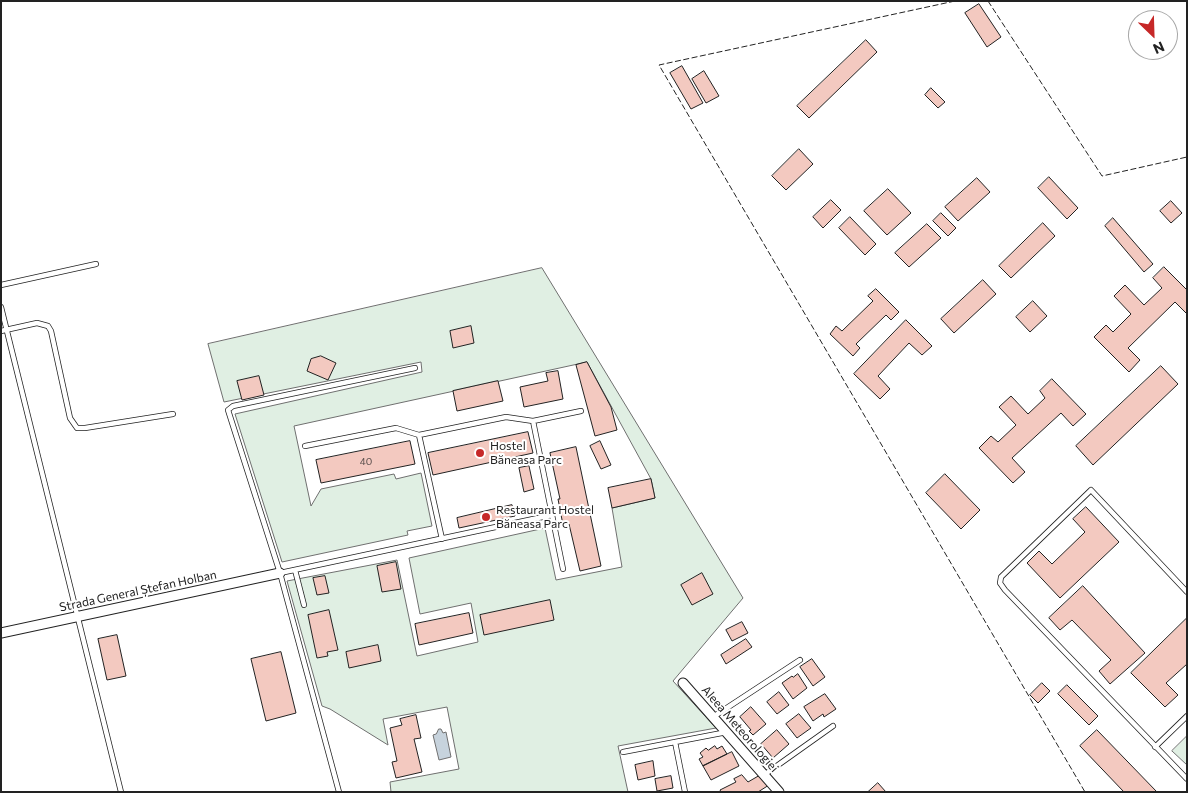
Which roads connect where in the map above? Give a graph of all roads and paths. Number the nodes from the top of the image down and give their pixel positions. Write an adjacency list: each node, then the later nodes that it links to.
1 (96, 264): 2 (lane)
2 (1, 285)
3 (1, 307): 4 (lane)
4 (4, 330): 7 (lane); 18 (lane)
5 (415, 368): 15 (lane)
6 (581, 411): 8 (lane)
7 (173, 414)
8 (533, 421): 9 (lane); 11 (lane)
9 (419, 435): 10 (lane); 12 (lane)
10 (305, 446)
11 (552, 515): 12 (lane); 13 (lane)
12 (442, 539): 14 (lane)
13 (563, 569)
14 (296, 570): 15 (lane); 17 (lane)
15 (280, 573): 18 (street, Strada General Ștefan Holban); 32 (lane)
16 (1187, 592): 27 (lane)
17 (304, 605)
18 (78, 616): 19 (street, Strada General Ștefan Holban); 31 (lane)
19 (1, 633)
20 (800, 660): 23 (lane)
21 (683, 682): 23 (street, Aleea Meteorologiei)
22 (1187, 716): 27 (lane)
23 (713, 717): 25 (street, Aleea Meteorologiei)
24 (833, 726): 29 (lane)
25 (727, 732): 26 (lane); 29 (street, Aleea Meteorologiei)
26 (675, 742): 28 (lane); 33 (lane)
27 (1155, 747): 30 (lane)
28 (623, 752)
29 (764, 775): 34 (street, Aleea Meteorologiei)
30 (1187, 779)
31 (120, 792)
32 (339, 792)
33 (685, 792)
34 (779, 792)

